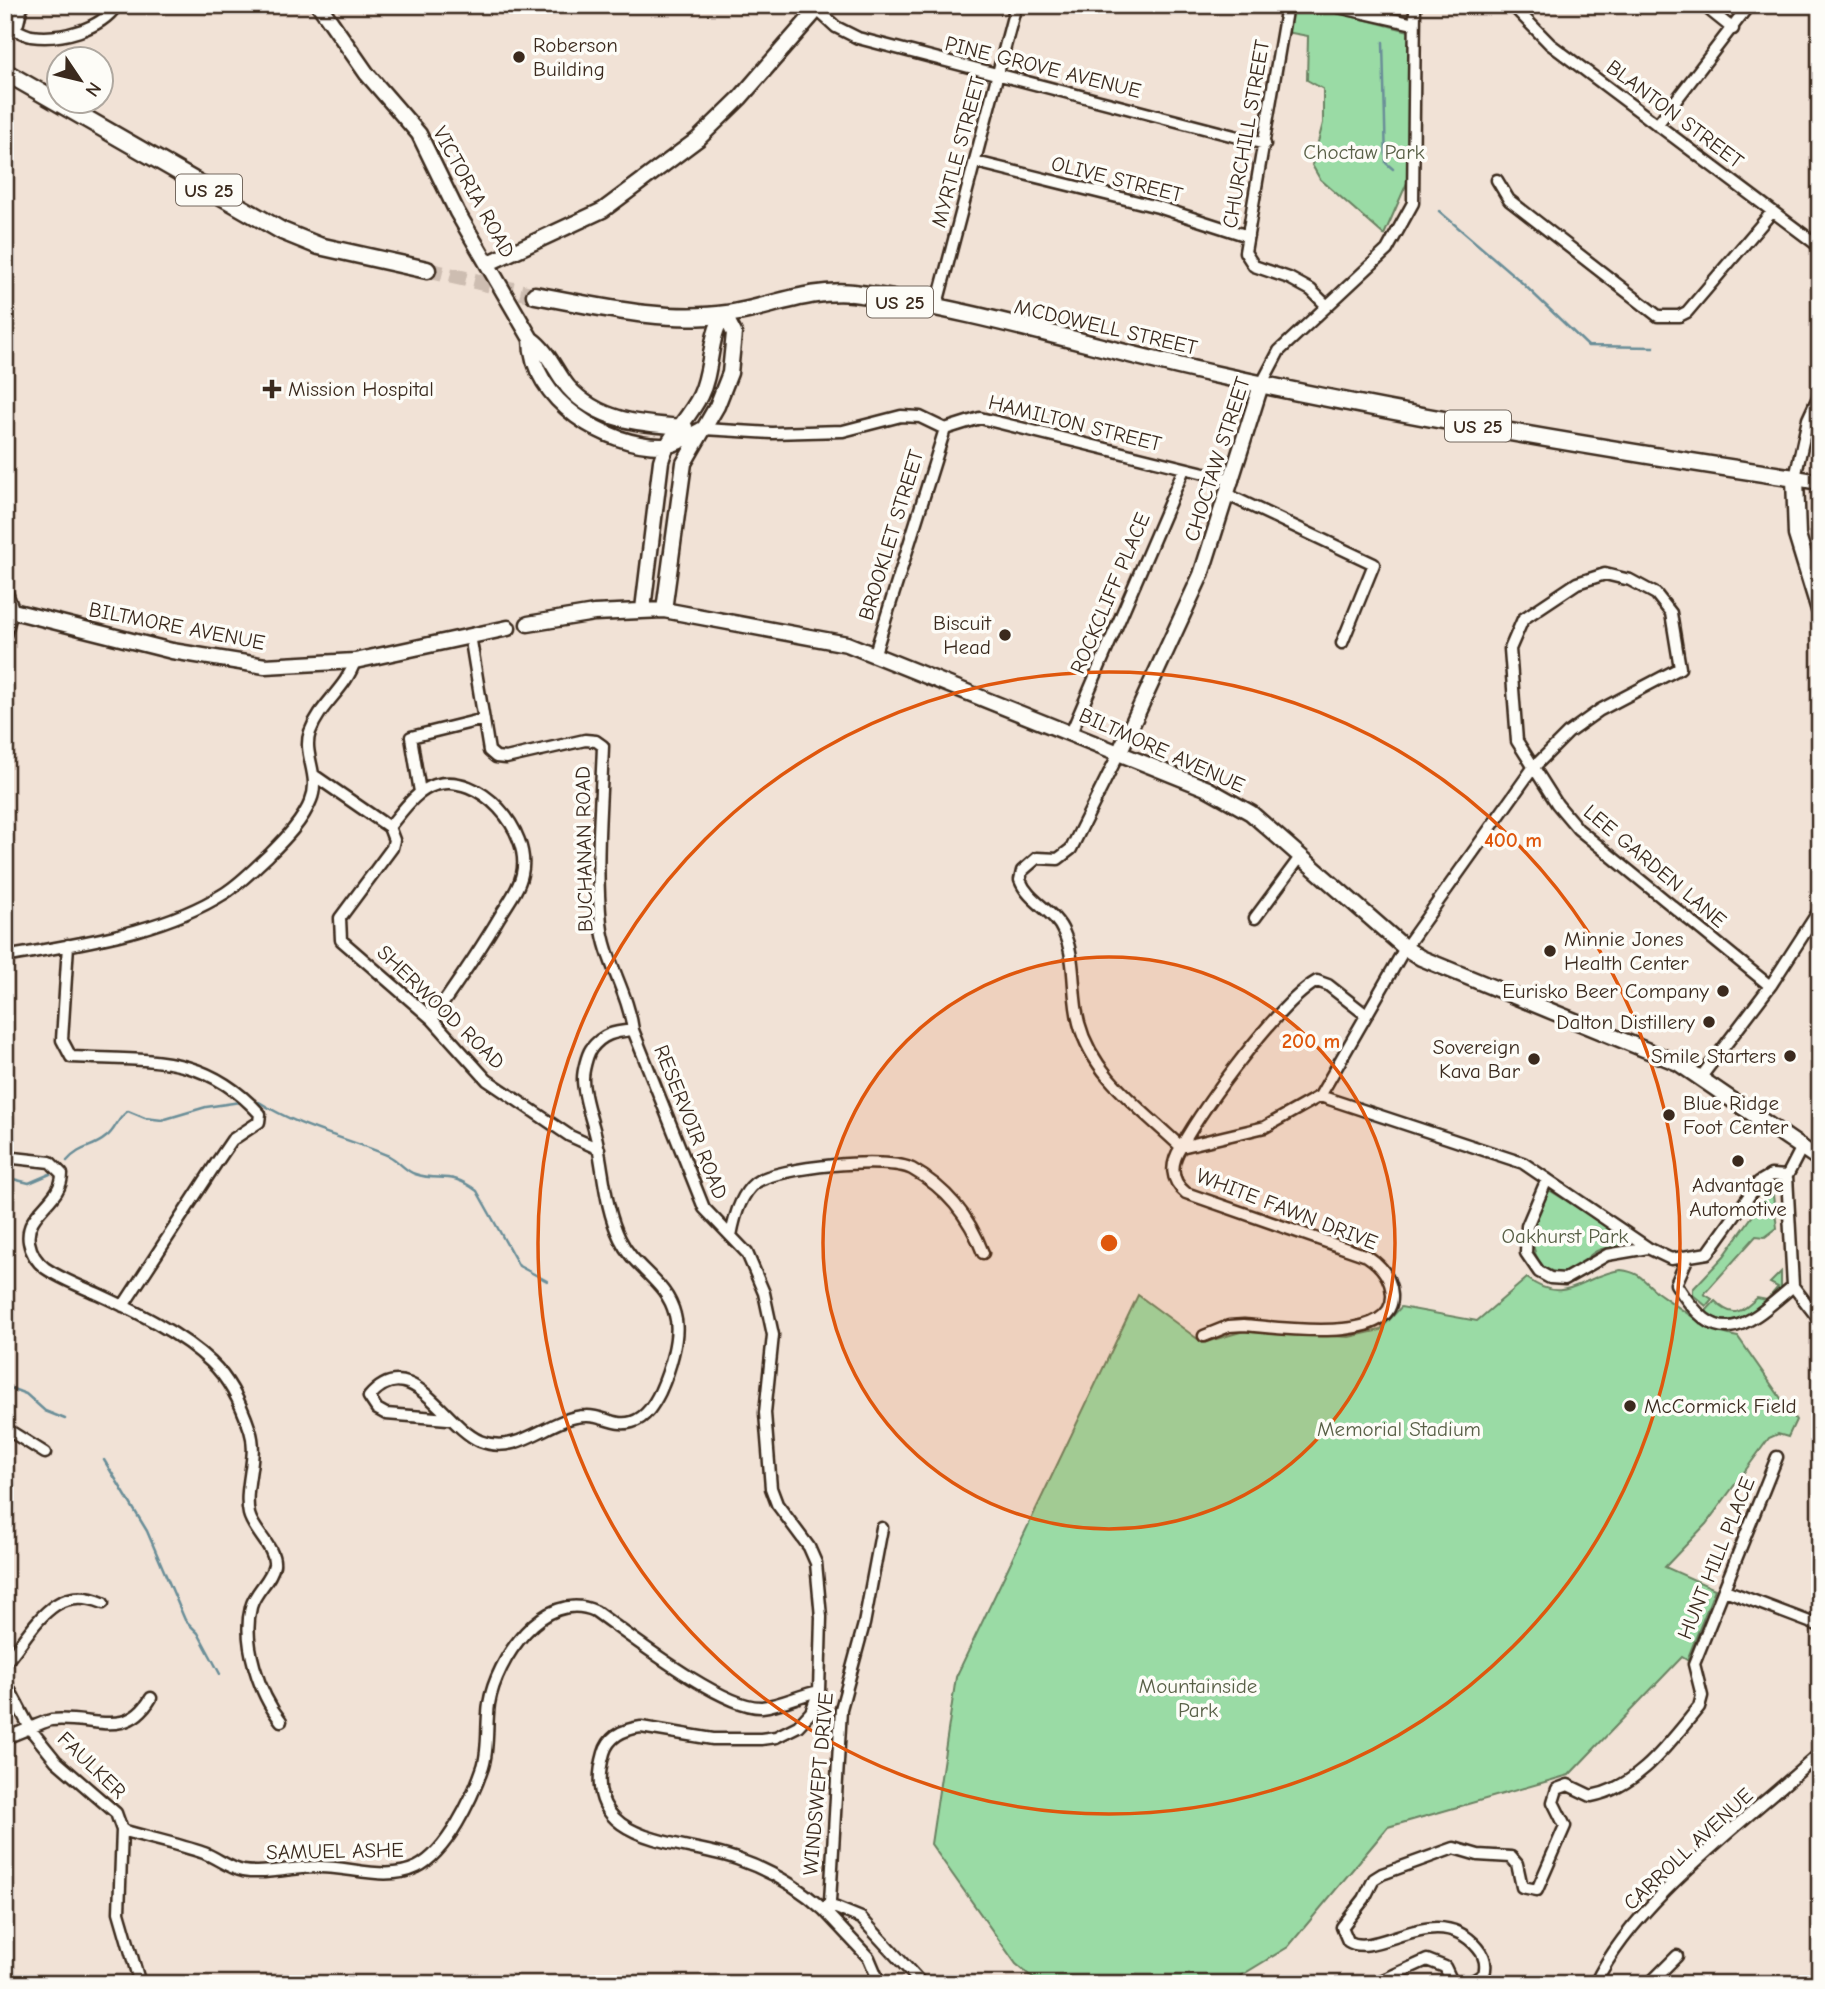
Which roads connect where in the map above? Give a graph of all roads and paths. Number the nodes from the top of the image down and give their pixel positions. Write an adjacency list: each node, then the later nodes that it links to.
1 (117, 5): 13 (street)
2 (319, 5): 24 (street, VICTORIA ROAD)
3 (1016, 5): 16 (street, MYRTLE STREET)
4 (1287, 5): 18 (street, CHURCHILL STREET)
5 (1329, 5): 12 (street)
6 (1415, 5): 12 (street, CHOCTAW STREET)
7 (1512, 5): 17 (street, BLANTON STREET)
8 (1703, 5): 14 (street)
9 (1749, 5): 14 (street)
10 (817, 7): 16 (street, PINE GROVE AVENUE); 24 (street)
11 (22, 10): 13 (street)
12 (1414, 24): 27 (street, CHOCTAW STREET)
13 (8, 26)
14 (1733, 29): 17 (street)
15 (5, 72): 25 (main road, US 25)
16 (998, 75): 18 (street, PINE GROVE AVENUE); 19 (street, MYRTLE STREET)
17 (1657, 125): 21 (street, BLANTON STREET)
18 (1265, 144): 22 (street, CHURCHILL STREET)
19 (976, 162): 22 (street, OLIVE STREET); 28 (street, MYRTLE STREET)
20 (1497, 180): 21 (street)
21 (1772, 212): 23 (street, BLANTON STREET)
22 (1248, 236): 27 (street, CHURCHILL STREET)
23 (1820, 247)
24 (489, 263): 30 (street, VICTORIA ROAD)
25 (427, 270)
26 (535, 295): 29 (main road, MCDOWELL STREET / US 25)
27 (1327, 306): 31 (street, CHOCTAW STREET)
28 (936, 308): 29 (main road, MCDOWELL STREET / US 25); 31 (main road, MCDOWELL STREET / US 25)
29 (724, 314): 33 (street); 34 (street)
30 (531, 339): 33 (street, VICTORIA ROAD); 36 (street, VICTORIA ROAD)
31 (1261, 385): 38 (main road, MCDOWELL STREET / US 25); 39 (street, CHOCTAW STREET)
32 (1820, 393): 38 (street)
33 (680, 427): 34 (street, VICTORIA ROAD); 36 (street)
34 (704, 429): 35 (street); 36 (street); 44 (street)
35 (944, 429): 37 (street, HAMILTON STREET); 52 (street, BROOKLET STREET)
36 (667, 446): 43 (street)
37 (1184, 469): 39 (street, HAMILTON STREET); 55 (street, ROCKCLIFF PLACE)
38 (1796, 478): 40 (street); 45 (main road)
39 (1233, 480): 41 (street, CHOCTAW STREET)
40 (1820, 482)
41 (1228, 495): 51 (street); 56 (street, CHOCTAW STREET)
42 (5, 593): 46 (street)
43 (643, 608): 44 (street, BILTMORE AVENUE); 47 (street, BILTMORE AVENUE)
44 (664, 610): 52 (street, BILTMORE AVENUE)
45 (1820, 610)
46 (9, 611): 50 (street); 53 (street, BILTMORE AVENUE)
47 (528, 624)
48 (508, 628): 49 (street, BILTMORE AVENUE)
49 (470, 635): 53 (street, BILTMORE AVENUE); 54 (street)
50 (5, 636)
51 (1342, 643)
52 (875, 653): 55 (street, BILTMORE AVENUE)
53 (355, 661): 58 (street)
54 (484, 719): 59 (street); 70 (street, BUCHANAN ROAD)
55 (1071, 733): 56 (street, BILTMORE AVENUE)
56 (1119, 753): 61 (street, BILTMORE AVENUE); 73 (street)
57 (1533, 768): 57 (street, LEE GARDEN LANE); 65 (street); 67 (street, LEE GARDEN LANE)
58 (315, 776): 60 (street); 64 (street)
59 (420, 792): 60 (street); 69 (street)
60 (388, 827): 69 (street, SHERWOOD ROAD)
61 (1301, 856): 63 (street); 65 (street, BILTMORE AVENUE)
62 (1820, 909): 67 (street)
63 (1255, 918)
64 (68, 945): 66 (street); 85 (street)
65 (1405, 948): 68 (street); 71 (street, BILTMORE AVENUE)
66 (5, 957)
67 (1770, 986): 71 (street)
68 (1365, 1014): 72 (street); 73 (street)
69 (432, 1019): 75 (street, SHERWOOD ROAD)
70 (633, 1030): 75 (street); 80 (street, RESERVOIR ROAD)
71 (1700, 1077): 74 (street, BILTMORE AVENUE)
72 (1320, 1096): 73 (street, WHITE FAWN DRIVE); 79 (street)
73 (1181, 1147): 87 (street, WHITE FAWN DRIVE)
74 (1802, 1147): 77 (street, BILTMORE AVENUE); 78 (street)
75 (599, 1149): 88 (street)
76 (5, 1157): 85 (street)
77 (1820, 1160)
78 (1787, 1176): 83 (street); 84 (street)
79 (1547, 1179): 81 (street); 81 (street)
80 (732, 1236): 82 (street); 98 (street, RESERVOIR ROAD)
81 (1648, 1248): 83 (street)
82 (983, 1253)
83 (1688, 1257): 84 (street)
84 (1793, 1286): 86 (street)
85 (123, 1306): 100 (street)
86 (1820, 1321)
87 (1204, 1336)
88 (448, 1419): 88 (street)
89 (5, 1428): 90 (street)
90 (44, 1452)
91 (1777, 1457): 93 (street, HUNT HILL PLACE)
92 (882, 1528): 105 (street, WINDSWEPT DRIVE)
93 (1725, 1590): 95 (street); 112 (street, HUNT HILL PLACE)
94 (103, 1603): 96 (street)
95 (1820, 1626)
96 (5, 1663)
97 (5, 1681): 101 (street, FAULKER)
98 (819, 1691): 104 (street, SAMUEL ASHE); 105 (street, RESERVOIR ROAD)
99 (151, 1698): 101 (street)
100 (281, 1721)
101 (31, 1730): 102 (street); 104 (street, FAULKER)
102 (5, 1738)
103 (1820, 1753): 113 (street, CARROLL AVENUE)
104 (122, 1830): 107 (street)
105 (824, 1910): 108 (street); 109 (street)
106 (1677, 1956): 114 (street)
107 (140, 1984)
108 (880, 1984)
109 (922, 1984)
110 (1374, 1984): 111 (street)
111 (1453, 1984)
112 (1468, 1984)
113 (1595, 1984)
114 (1649, 1984)

